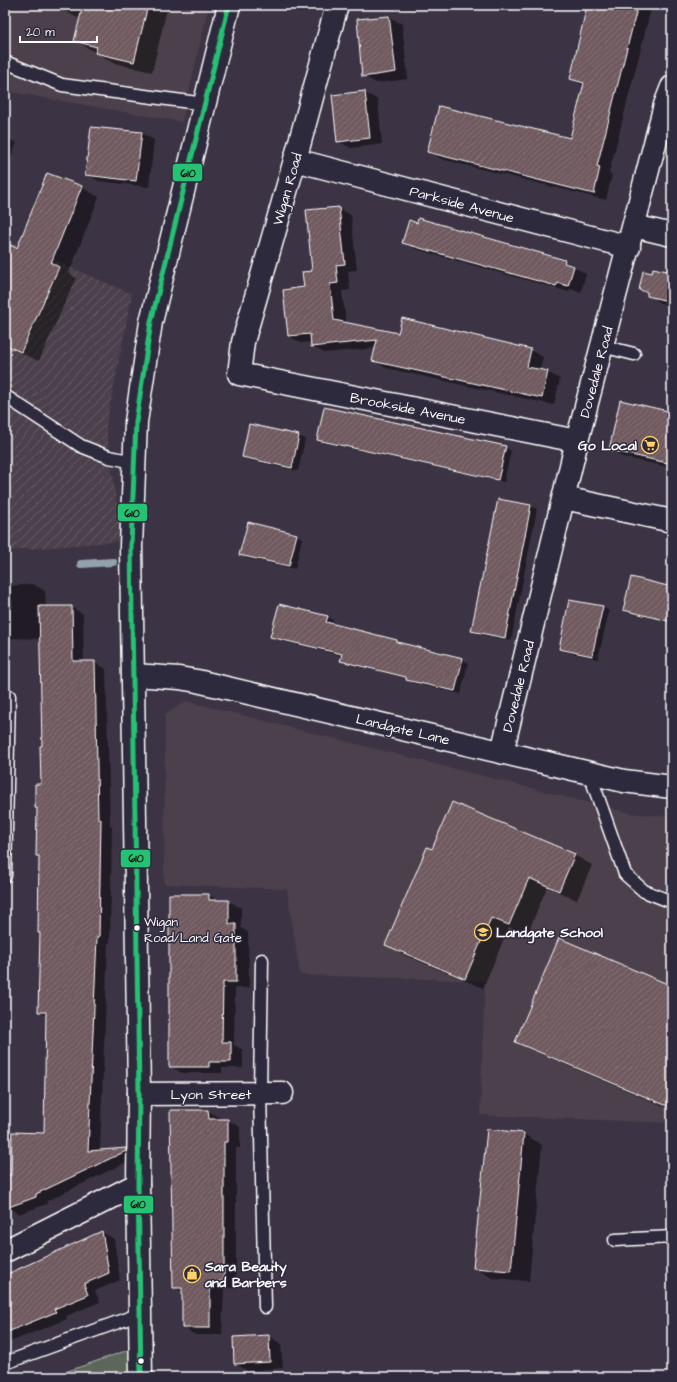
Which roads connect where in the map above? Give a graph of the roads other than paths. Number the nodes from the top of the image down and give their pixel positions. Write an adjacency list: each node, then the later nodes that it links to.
1 (229, 5): 5 (street)
2 (337, 5): 6 (street, Wigan Road)
3 (5, 62): 5 (lane)
4 (672, 86): 7 (street, Dovedale Road)
5 (205, 104): 15 (street)
6 (295, 160): 9 (street, Parkside Avenue); 12 (street, Wigan Road)
7 (634, 226): 8 (street); 9 (street, Dovedale Road)
8 (672, 235)
9 (629, 247): 10 (street, Dovedale Road)
10 (602, 346): 11 (lane); 14 (street, Dovedale Road)
11 (634, 354)
12 (239, 374): 14 (street, Brookside Avenue)
13 (5, 396): 15 (lane)
14 (577, 441): 16 (street, Dovedale Road)
15 (134, 462): 18 (street)
16 (564, 498): 17 (street); 20 (street, Dovedale Road)
17 (672, 520)
18 (134, 675): 20 (street, Landgate Lane); 28 (street)
19 (9, 696): 23 (lane)
20 (502, 752): 21 (street, Landgate Lane)
21 (589, 772): 22 (street, Landgate Lane); 24 (lane)
22 (672, 787)
23 (5, 876)
24 (672, 902)
25 (262, 960): 26 (lane)
26 (260, 1093): 27 (street, Lyon Street); 28 (street, Lyon Street); 33 (lane)
27 (282, 1093)
28 (139, 1094): 29 (street)
29 (138, 1184): 32 (street); 34 (street)
30 (672, 1237): 31 (lane)
31 (615, 1240)
32 (5, 1251)
33 (265, 1307)
34 (140, 1314): 35 (lane); 36 (street)
35 (5, 1363)
36 (141, 1377)

